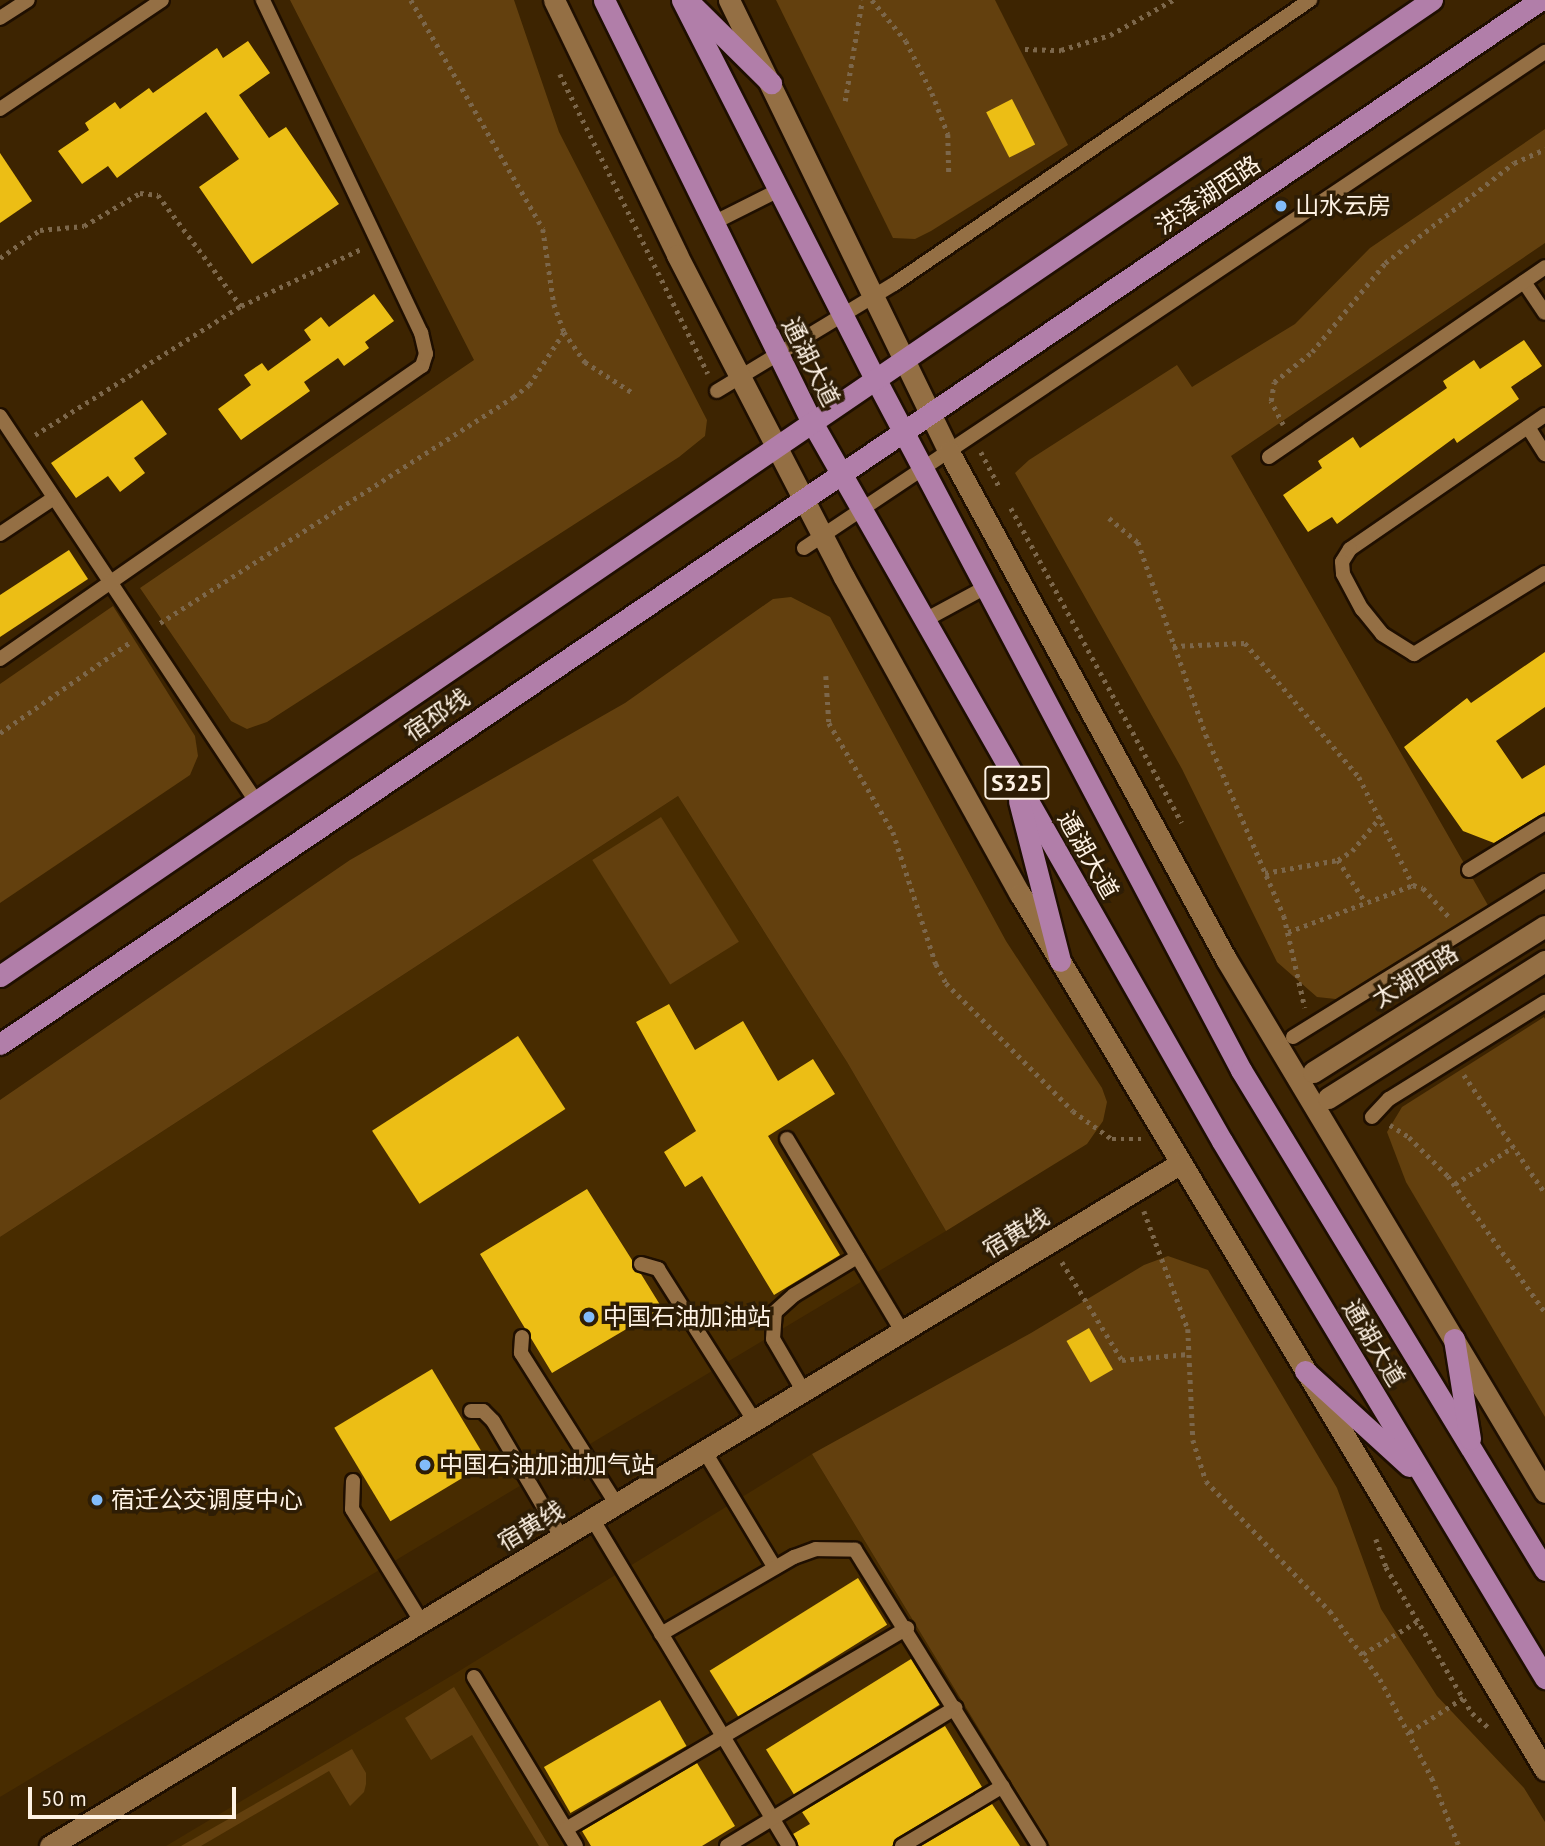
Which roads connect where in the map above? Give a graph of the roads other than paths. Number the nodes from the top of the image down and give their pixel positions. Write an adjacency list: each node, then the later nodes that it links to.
1 (28, 0): 12 (lane)
2 (162, 0): 15 (lane)
3 (263, 0): 47 (lane)
4 (554, 0): 25 (street)
5 (604, 0): 17 (main road, 通湖大道)
6 (682, 0): 16 (main road, 通湖大道)
7 (687, 0): 14 (main road)
8 (729, 0): 14 (street)
9 (1310, 0): 20 (lane)
10 (1432, 0): 24 (main road, 洪泽湖西路)
11 (1540, 0): 29 (main road, 洪泽湖西路)
12 (0, 18)
13 (1545, 52): 35 (lane)
14 (771, 83): 20 (street)
15 (0, 109)
16 (779, 190): 17 (lane); 22 (main road, 通湖大道)
17 (713, 223): 23 (main road, 通湖大道)
18 (1545, 267): 19 (lane)
19 (1524, 282): 21 (lane); 37 (lane)
20 (875, 296): 22 (lane); 24 (street)
21 (1545, 313)
22 (844, 315): 23 (lane); 26 (main road, 通湖大道)
23 (777, 354): 25 (lane); 31 (main road, 通湖大道)
24 (905, 359): 26 (main road, 洪泽湖西路); 29 (street)
25 (741, 376): 27 (lane); 34 (street)
26 (876, 380): 31 (main road, 宿邳线); 33 (main road, 通湖大道)
27 (717, 391)
28 (0, 415): 40 (lane)
29 (931, 415): 33 (main road, 洪泽湖西路); 35 (street)
30 (1545, 415): 32 (lane)
31 (813, 424): 34 (main road, 宿邳线); 39 (main road, 通湖大道 / S325)
32 (1528, 426): 36 (lane); 46 (lane)
33 (905, 433): 38 (main road, 通湖大道); 39 (main road, 宿邳线)
34 (779, 447): 41 (street); 52 (main road, 宿邳线)
35 (949, 452): 38 (lane); 72 (street)
36 (1545, 454)
37 (1269, 457)
38 (923, 469): 42 (lane); 48 (main road, 通湖大道)
39 (843, 476): 41 (main road, 宿邳线); 42 (main road, 通湖大道 / S325)
40 (54, 498): 43 (lane); 47 (lane)
41 (806, 501): 44 (street); 62 (main road, 宿邳线)
42 (862, 511): 44 (lane); 49 (main road, 通湖大道 / S325)
43 (0, 534)
44 (823, 535): 45 (lane); 57 (street)
45 (804, 548)
46 (1545, 573)
47 (112, 582): 50 (lane); 52 (lane)
48 (986, 587): 49 (lane); 77 (main road, 通湖大道)
49 (925, 620): 51 (main road, 通湖大道 / S325)
50 (0, 659)
51 (1013, 775): 57 (main road); 80 (main road, 通湖大道 / S325)
52 (256, 802): 59 (main road, 宿邳线)
53 (1545, 822): 54 (lane)
54 (1469, 870)
55 (1545, 881): 61 (lane)
56 (1545, 926): 63 (street, 太湖西路)
57 (1060, 961): 67 (street)
58 (1545, 961): 64 (street)
59 (0, 976)
60 (1545, 1002): 65 (lane)
61 (1293, 1037)
62 (0, 1044)
63 (1313, 1072)
64 (1328, 1098)
65 (1372, 1117)
66 (787, 1139): 68 (lane)
67 (1181, 1163): 70 (street, 宿黄线); 73 (street)
68 (857, 1257): 70 (lane); 74 (lane)
69 (641, 1264): 76 (lane)
70 (903, 1334): 74 (street, 宿黄线)
71 (522, 1337): 82 (lane)
72 (1454, 1339): 77 (main road); 81 (street)
73 (1305, 1371): 80 (main road); 94 (street)
74 (804, 1392): 76 (street, 宿黄线)
75 (471, 1410): 84 (lane)
76 (755, 1422): 78 (street, 宿黄线)
77 (1472, 1451): 86 (main road, 通湖大道)
78 (705, 1452): 82 (street, 宿黄线); 85 (lane)
79 (353, 1481): 87 (lane)
80 (1428, 1483): 91 (main road, 通湖大道)
81 (1545, 1492)
82 (617, 1505): 83 (street, 宿黄线)
83 (593, 1520): 84 (street, 宿黄线); 89 (lane)
84 (562, 1538): 87 (street, 宿黄线)
85 (775, 1567): 88 (lane); 89 (lane)
86 (1545, 1570)
87 (422, 1623): 98 (street, 宿黄线)
88 (907, 1629): 92 (lane); 93 (lane)
89 (661, 1634): 93 (lane)
90 (474, 1677): 97 (lane)
91 (1545, 1678)
92 (955, 1708): 95 (lane); 96 (lane)
93 (723, 1737): 96 (lane); 97 (lane)
94 (1545, 1770)
95 (1003, 1786): 102 (lane); 103 (lane)
96 (772, 1819): 100 (lane); 101 (lane)
97 (566, 1829): 99 (lane)
98 (50, 1846)
99 (576, 1846)
100 (727, 1846)
101 (789, 1846)
102 (902, 1846)
103 (1039, 1846)

